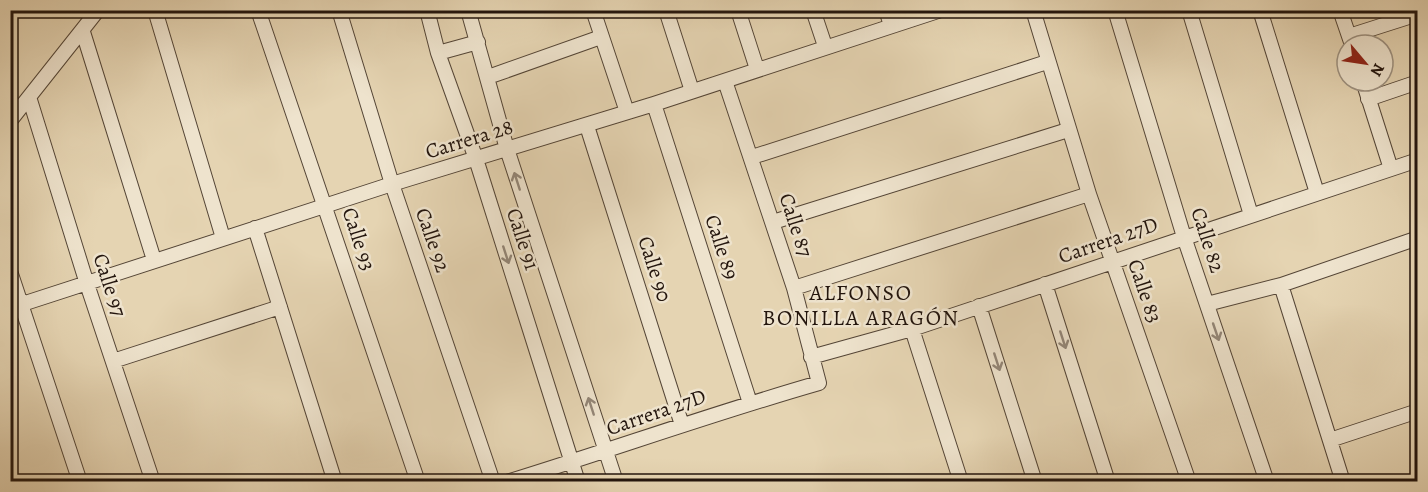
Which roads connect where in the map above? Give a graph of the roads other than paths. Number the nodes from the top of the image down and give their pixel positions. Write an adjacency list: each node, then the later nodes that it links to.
1 (98, 10): 20 (street)
2 (155, 10): 54 (street)
3 (258, 10): 49 (street, Calle 93)
4 (339, 10): 46 (street, Calle 92)
5 (427, 10): 26 (street, Calle 91)
6 (468, 10): 24 (street, Calle 91)
7 (593, 10): 23 (street)
8 (666, 10): 32 (street)
9 (738, 10): 28 (street)
10 (813, 10): 25 (street)
11 (886, 10): 19 (street)
12 (941, 10): 19 (street, Carrera 28)
13 (1033, 10): 27 (street, Calle 83)
14 (1115, 10): 53 (street, Calle 82)
15 (1189, 10): 50 (street)
16 (1260, 10): 47 (street)
17 (1340, 10): 21 (street)
18 (1418, 14): 22 (street)
19 (891, 26): 25 (street, Carrera 28)
20 (83, 32): 35 (street); 56 (street)
21 (1348, 33)
22 (1368, 33)
23 (601, 37): 29 (street); 37 (street)
24 (478, 42): 26 (street); 29 (street, Calle 91)
25 (825, 46): 28 (street, Carrera 28)
26 (438, 52): 43 (street, Calle 91)
27 (1047, 62): 40 (street, Calle 83); 42 (street)
28 (757, 69): 30 (street, Carrera 28)
29 (488, 77): 41 (street, Calle 91)
30 (725, 81): 32 (street, Carrera 28); 42 (street, Calle 87)
31 (1418, 82): 34 (street)
32 (692, 91): 36 (street, Carrera 28)
33 (1366, 93): 34 (street)
34 (1368, 99): 45 (street)
35 (30, 100): 38 (street); 59 (street, Calle 97)
36 (654, 104): 37 (street, Carrera 28); 71 (street, Calle 89)
37 (627, 112): 39 (street, Carrera 28)
38 (10, 121)
39 (587, 126): 41 (street, Carrera 28); 73 (street, Calle 90)
40 (1068, 130): 48 (street, Calle 83); 51 (street)
41 (507, 149): 43 (street, Carrera 28); 75 (street, Calle 91, one-way to 41)
42 (752, 156): 51 (street, Calle 87)
43 (476, 159): 46 (street, Carrera 28); 76 (street, Calle 91, one-way to 76)
44 (1418, 160): 45 (street, Carrera 27D)
45 (1391, 169): 47 (street, Carrera 27D)
46 (392, 184): 49 (street, Carrera 28); 81 (street, Calle 92)
47 (1317, 193): 50 (street, Carrera 27D)
48 (1089, 194): 57 (street, Calle 83); 62 (street)
49 (326, 206): 52 (street, Carrera 28); 80 (street, Calle 93)
50 (1251, 215): 53 (street, Carrera 27D)
51 (773, 222): 62 (street, Calle 87)
52 (255, 228): 54 (street, Carrera 28); 66 (street)
53 (1184, 237): 57 (street, Carrera 27D); 63 (street, Calle 82)
54 (223, 238): 56 (street, Carrera 28)
55 (1418, 238): 61 (street)
56 (154, 260): 59 (street, Carrera 28)
57 (1112, 260): 60 (street, Carrera 27D); 88 (street, Calle 83)
58 (10, 271): 64 (street)
59 (87, 284): 64 (street, Carrera 28); 69 (street, Calle 97)
60 (1045, 284): 65 (street, Carrera 27D); 87 (street, one-way to 87)
61 (1281, 285): 63 (street); 74 (street)
62 (794, 288): 68 (street, Calle 87)
63 (1207, 304): 89 (street, Calle 82, one-way to 89)
64 (16, 306): 77 (street)
65 (979, 306): 67 (street, Carrera 27D); 86 (street, one-way to 86)
66 (280, 307): 69 (street); 79 (street)
67 (912, 329): 68 (street, Carrera 27D); 85 (street)
68 (812, 357): 70 (street, Calle 87)
69 (113, 361): 78 (street, Calle 97)
70 (819, 383): 71 (street, Carrera 27D)
71 (750, 403): 73 (street, Carrera 27D)
72 (1418, 411): 74 (street)
73 (682, 425): 75 (street, Carrera 27D)
74 (1330, 440): 90 (street)
75 (606, 452): 76 (street, Carrera 27D); 84 (street, Calle 91)
76 (571, 462): 82 (street, Carrera 27D); 83 (street, Calle 91)
77 (80, 482)
78 (153, 482)
79 (335, 482)
80 (418, 482)
81 (493, 482)
82 (507, 482)
83 (578, 482)
84 (616, 482)
85 (961, 482)
86 (1035, 482)
87 (1108, 482)
88 (1189, 482)
89 (1267, 482)
90 (1343, 482)

